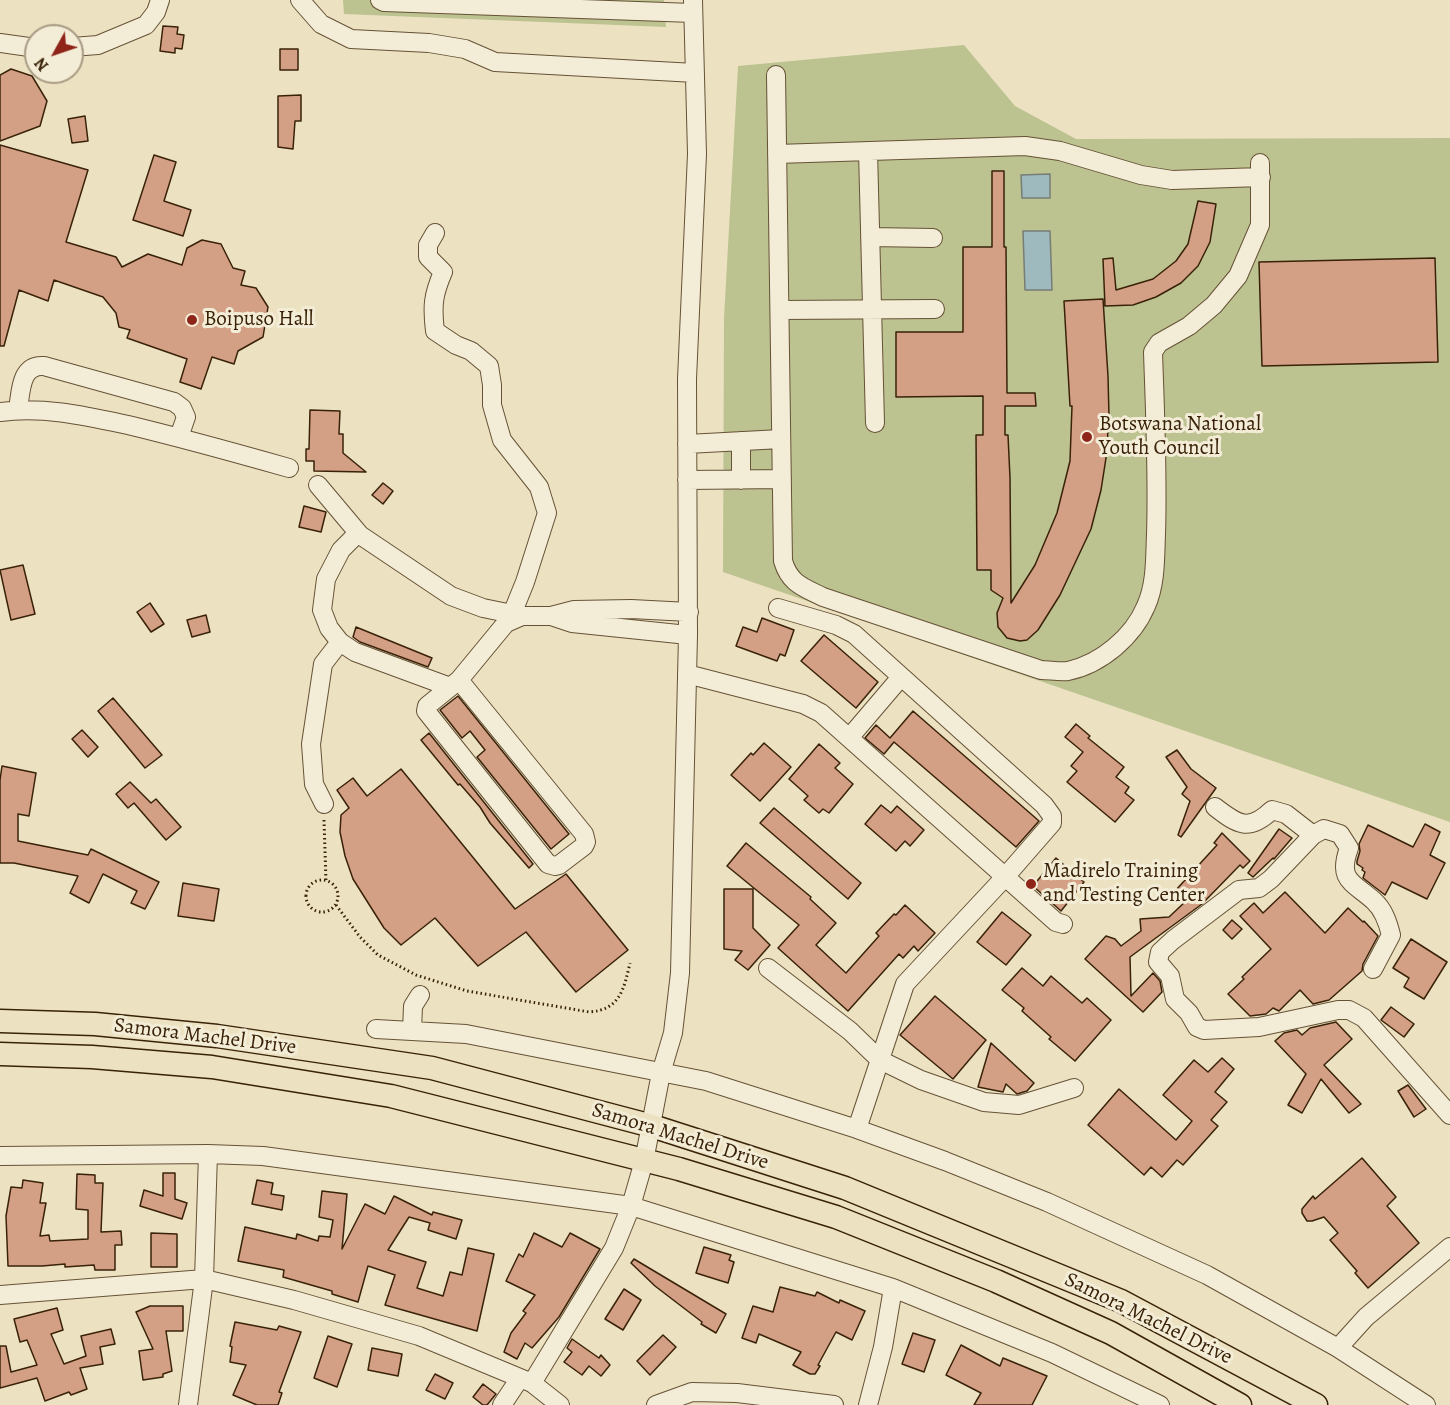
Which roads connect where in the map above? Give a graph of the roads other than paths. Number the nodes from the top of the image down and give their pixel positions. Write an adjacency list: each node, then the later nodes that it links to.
1 (160, 0): 7 (street)
2 (300, 0): 8 (street)
3 (380, 0): 4 (street)
4 (693, 6): 8 (street)
5 (0, 43): 6 (street)
6 (24, 46)
7 (84, 46)
8 (695, 73): 23 (street)
9 (776, 75): 11 (street)
10 (868, 151): 11 (street); 13 (street); 25 (street)
11 (777, 154): 17 (street)
12 (435, 233): 32 (street)
13 (870, 237): 14 (street); 15 (street)
14 (933, 238)
15 (872, 309): 16 (street); 17 (street); 19 (street)
16 (935, 309)
17 (780, 310): 21 (street)
18 (9, 410): 20 (street); 20 (street)
19 (875, 423)
20 (179, 437): 24 (street)
21 (781, 439): 22 (street); 25 (street)
22 (741, 441): 23 (street); 27 (street)
23 (687, 444): 26 (street)
24 (289, 468)
25 (782, 479): 27 (street)
26 (687, 480): 27 (street); 31 (street)
27 (741, 480)
28 (318, 485): 29 (street)
29 (358, 533): 32 (street); 35 (street)
30 (778, 608): 37 (street)
31 (689, 612): 33 (street); 34 (street)
32 (517, 615): 33 (street); 38 (street)
33 (551, 616): 34 (street)
34 (688, 635): 36 (street)
35 (340, 642): 38 (street); 40 (street)
36 (687, 674): 39 (street); 53 (street)
37 (902, 676): 39 (street); 43 (street)
38 (455, 684): 38 (street)
39 (849, 738): 43 (street)
40 (324, 804)
41 (1215, 807): 42 (street)
42 (1313, 835): 46 (street); 55 (street)
43 (1005, 878): 44 (street); 52 (street)
44 (1063, 924)
45 (768, 968): 52 (street)
46 (1373, 969)
47 (420, 995): 50 (street)
48 (0, 1021): 56 (main road, Samora Machel Drive)
49 (376, 1029): 50 (street)
50 (412, 1031): 53 (street)
51 (0, 1054): 60 (main road, Samora Machel Drive)
52 (880, 1060): 54 (street); 57 (street)
53 (661, 1073): 56 (street); 57 (street)
54 (1074, 1088)
55 (1450, 1115)
56 (652, 1126): 60 (street); 76 (main road, Samora Machel Drive)
57 (857, 1129): 66 (street)
58 (208, 1154): 59 (street); 61 (street); 63 (street)
59 (0, 1156)
60 (644, 1161): 61 (street); 75 (main road, Samora Machel Drive)
61 (631, 1206): 64 (street); 67 (street)
62 (1450, 1247): 66 (street)
63 (204, 1279): 65 (street); 67 (street); 68 (street)
64 (893, 1288): 73 (street); 74 (street)
65 (0, 1295)
66 (1338, 1348): 77 (street)
67 (526, 1380): 69 (street); 70 (street)
68 (187, 1404)
69 (502, 1405)
70 (560, 1405)
71 (656, 1405): 72 (street)
72 (834, 1405)
73 (868, 1405)
74 (1160, 1405)
75 (1240, 1405)
76 (1316, 1405)
77 (1426, 1405)

